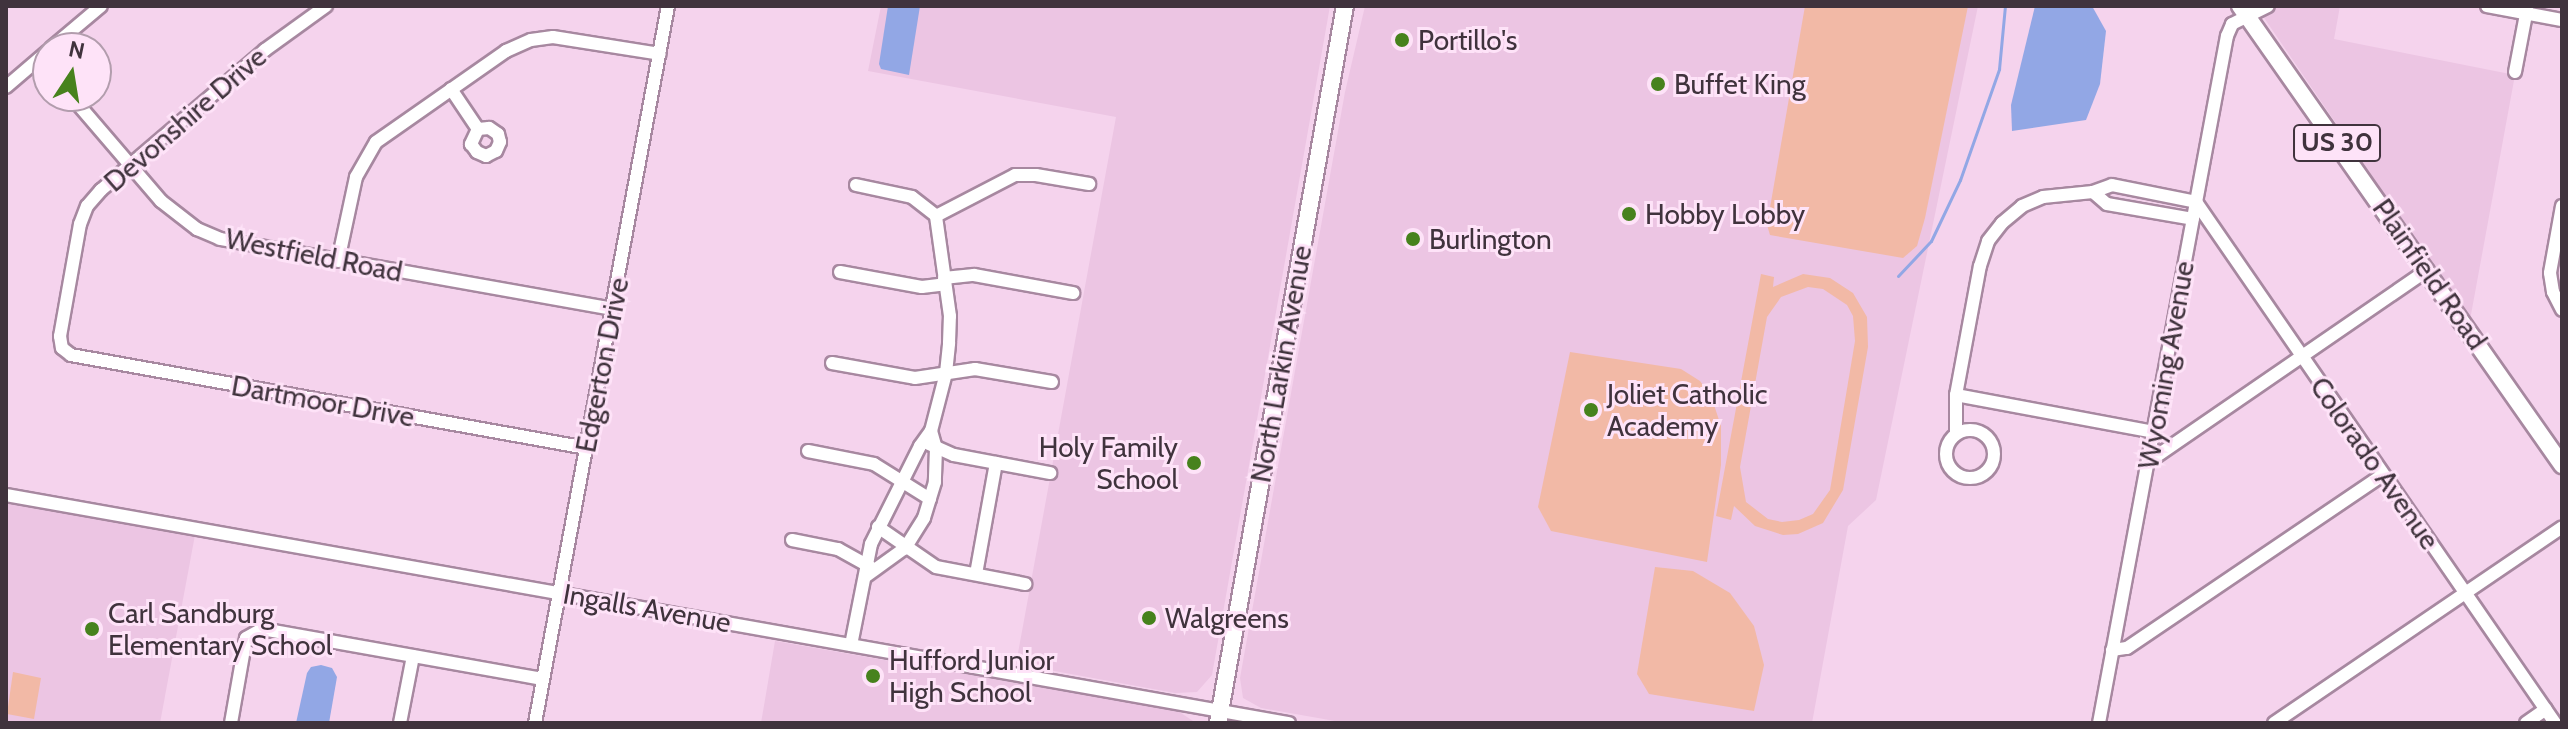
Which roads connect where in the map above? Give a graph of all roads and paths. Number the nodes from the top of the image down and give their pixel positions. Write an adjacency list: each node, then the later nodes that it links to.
1 (101, 6): 10 (street)
2 (326, 6): 18 (street, Devonshire Drive)
3 (668, 6): 11 (street, Edgerton Drive)
4 (1345, 6): 69 (main road, North Larkin Avenue)
5 (2268, 6): 8 (street)
6 (2487, 6): 7 (street)
7 (2527, 10): 9 (street); 13 (street)
8 (2244, 11): 23 (street, Wyoming Avenue); 29 (main road, Plainfield Road / US 30)
9 (2562, 20)
10 (71, 32)
11 (660, 54): 15 (street); 33 (street, Edgerton Drive)
12 (32, 65): 14 (street)
13 (2515, 72)
14 (6, 87)
15 (451, 89): 17 (street); 28 (street)
16 (85, 112): 18 (street, Westfield Road)
17 (478, 129)
18 (131, 164): 28 (street, Westfield Road); 35 (street, Devonshire Drive)
19 (2112, 181): 22 (street); 23 (street); 25 (street)
20 (1089, 184): 26 (street)
21 (856, 185): 26 (street)
22 (2093, 192): 25 (street); 40 (street)
23 (2196, 202): 27 (street, Wyoming Avenue); 36 (street, Colorado Avenue)
24 (2562, 206): 34 (street)
25 (2106, 207): 27 (street)
26 (936, 216): 31 (street)
27 (2193, 219): 41 (street, Wyoming Avenue)
28 (338, 261): 33 (street, Westfield Road)
29 (2427, 270): 36 (street); 49 (main road, Plainfield Road / US 30)
30 (840, 272): 31 (street)
31 (944, 281): 32 (street); 38 (street)
32 (1073, 293)
33 (613, 309): 44 (street, Edgerton Drive)
34 (2562, 310)
35 (62, 348): 44 (street, Dartmoor Drive)
36 (2301, 356): 47 (street); 51 (street, Colorado Avenue)
37 (832, 363): 38 (street)
38 (946, 373): 39 (street); 43 (street)
39 (1052, 382)
40 (1956, 395): 41 (street); 42 (street)
41 (2154, 432): 47 (street, Wyoming Avenue)
42 (1956, 434)
43 (927, 436): 45 (street); 52 (street)
44 (587, 448): 63 (street, Edgerton Drive)
45 (936, 448): 48 (street); 54 (street)
46 (808, 451): 52 (street)
47 (2148, 462): 65 (street, Wyoming Avenue)
48 (996, 463): 50 (street); 60 (street)
49 (2562, 465)
50 (1050, 473)
51 (2383, 475): 62 (street, Colorado Avenue); 65 (street)
52 (902, 483): 54 (street); 55 (street)
53 (6, 495): 63 (street, Ingalls Avenue)
54 (930, 499): 58 (street)
55 (878, 527): 58 (street); 59 (street)
56 (2562, 527): 62 (street)
57 (792, 540): 59 (street)
58 (905, 548): 59 (street); 60 (street)
59 (869, 571): 64 (street)
60 (976, 574): 61 (street)
61 (1025, 584)
62 (2464, 591): 68 (street, Colorado Avenue); 75 (street)
63 (559, 593): 64 (street, Ingalls Avenue); 67 (street, Edgerton Drive)
64 (851, 645): 69 (street, Ingalls Avenue)
65 (2112, 650): 74 (street, Wyoming Avenue)
66 (413, 656): 67 (street); 70 (street); 71 (street)
67 (543, 679): 72 (street, Edgerton Drive)
68 (2546, 709): 76 (street); 77 (street, Colorado Avenue)
69 (1219, 717): 73 (street, Ingalls Avenue)
70 (231, 723)
71 (400, 723)
72 (535, 723)
73 (1289, 723)
74 (2099, 723)
75 (2274, 723)
76 (2526, 723)
77 (2555, 723)

